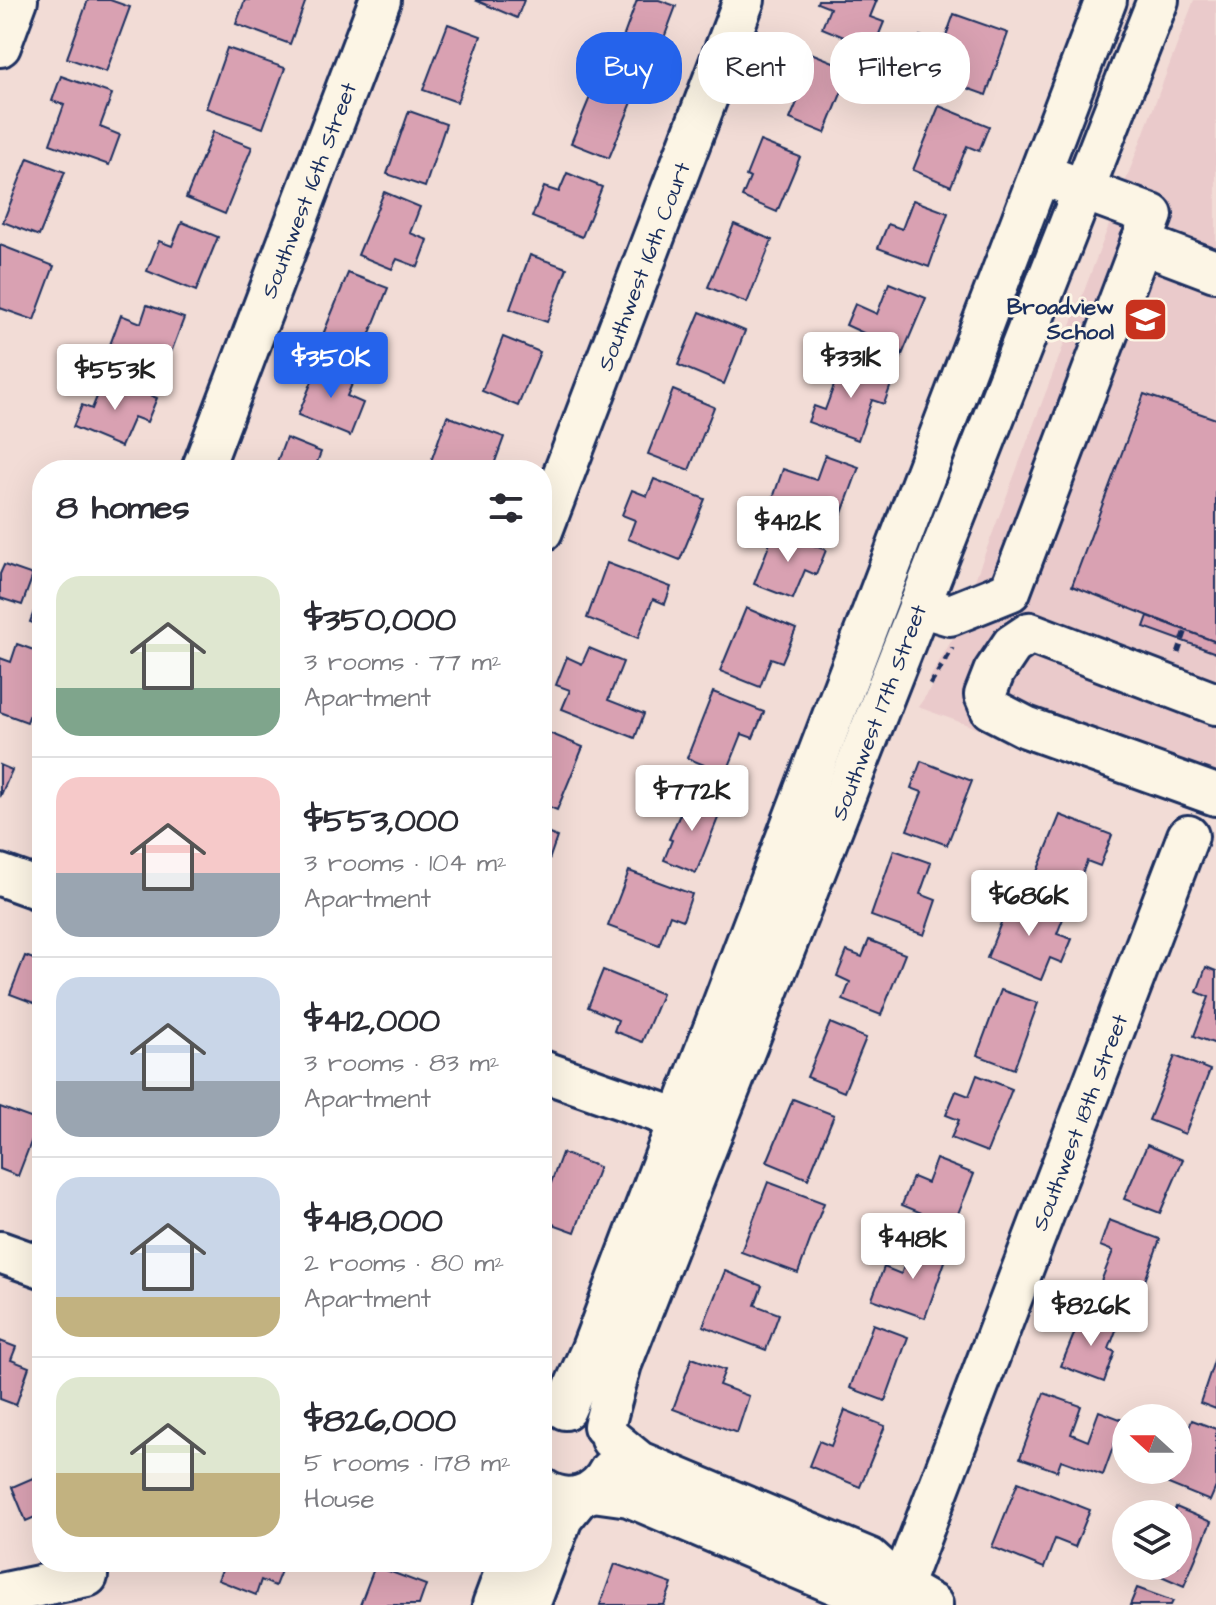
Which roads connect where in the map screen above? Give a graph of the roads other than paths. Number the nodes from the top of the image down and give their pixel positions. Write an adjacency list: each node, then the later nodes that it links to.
1 (17, 0): 6 (street)
2 (380, 0): 11 (street, Southwest 16th Street)
3 (744, 0): 12 (street, Southwest 16th Court)
4 (1106, 0): 7 (street, Southwest 17th Street)
5 (1158, 0): 8 (street, Southwest 17th Street)
6 (0, 46)
7 (1041, 174): 8 (street); 14 (street, Southwest 17th Street)
8 (1083, 190): 9 (street); 13 (street, Southwest 17th Street)
9 (1141, 243): 10 (street); 13 (street)
10 (1215, 271)
11 (206, 460)
12 (552, 505)
13 (919, 606): 15 (street, Southwest 17th Street)
14 (853, 662): 15 (street); 22 (street, Southwest 17th Street)
15 (891, 676): 22 (street, Southwest 17th Street)
16 (1216, 704): 17 (street)
17 (1216, 795)
18 (1188, 836): 33 (street, Southwest 18th Street)
19 (0, 875): 20 (street)
20 (32, 886)
21 (552, 1075): 22 (street)
22 (696, 1125): 25 (street, Southwest 17th Street); 26 (street, Southwest 17th Street)
23 (0, 1252): 24 (street)
24 (32, 1263)
25 (554, 1414): 26 (street)
26 (607, 1432): 27 (street, Southwest 17th Street); 33 (street)
27 (571, 1493): 28 (street); 33 (street)
28 (552, 1544)
29 (505, 1572): 34 (street)
30 (542, 1572): 35 (street)
31 (95, 1581): 32 (street)
32 (0, 1594)
33 (916, 1596)
34 (493, 1605)
35 (529, 1605)

